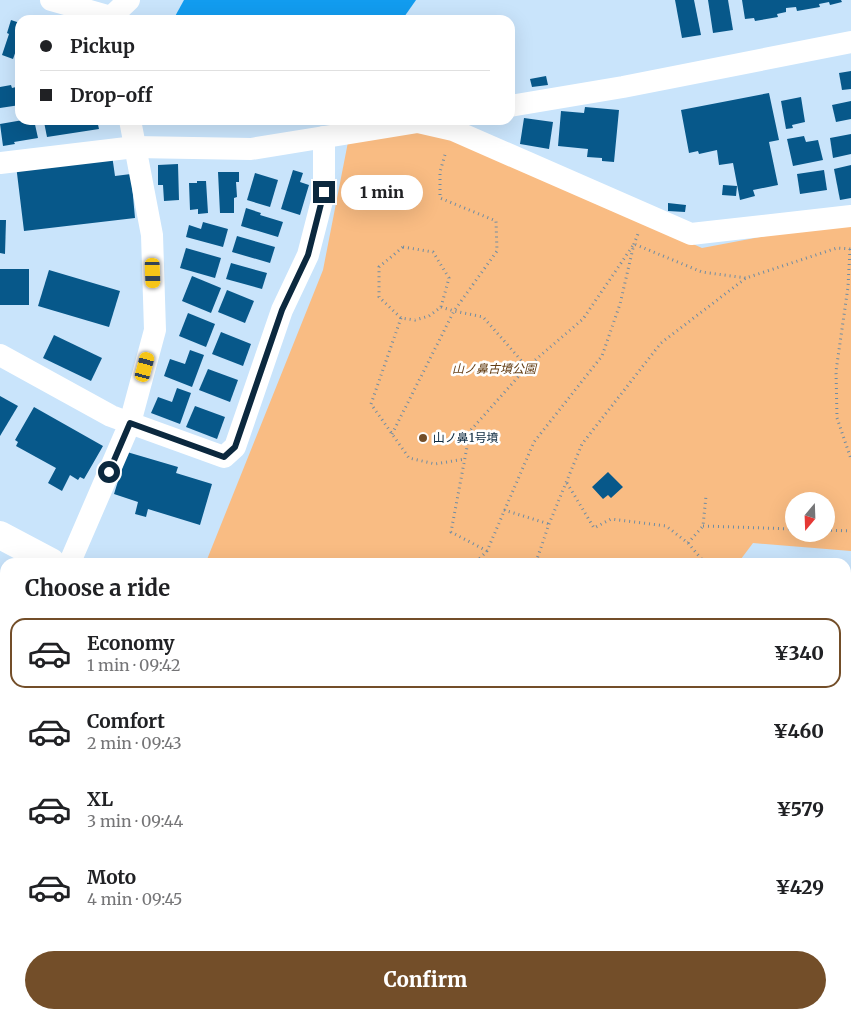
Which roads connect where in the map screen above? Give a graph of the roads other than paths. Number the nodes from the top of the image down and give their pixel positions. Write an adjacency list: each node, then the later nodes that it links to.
1 (51, 0): 3 (street)
2 (129, 0): 4 (street)
3 (102, 15)
4 (115, 15)
5 (851, 42): 6 (street)
6 (515, 105)
7 (131, 125): 11 (street)
8 (399, 125): 10 (street)
9 (437, 125): 13 (street)
10 (324, 137): 11 (street); 15 (street)
11 (135, 147): 12 (street); 15 (street)
12 (0, 163)
13 (851, 216)
14 (0, 355): 15 (street)
15 (130, 423): 18 (street)
16 (0, 534): 17 (street)
17 (44, 558)
18 (72, 558)

